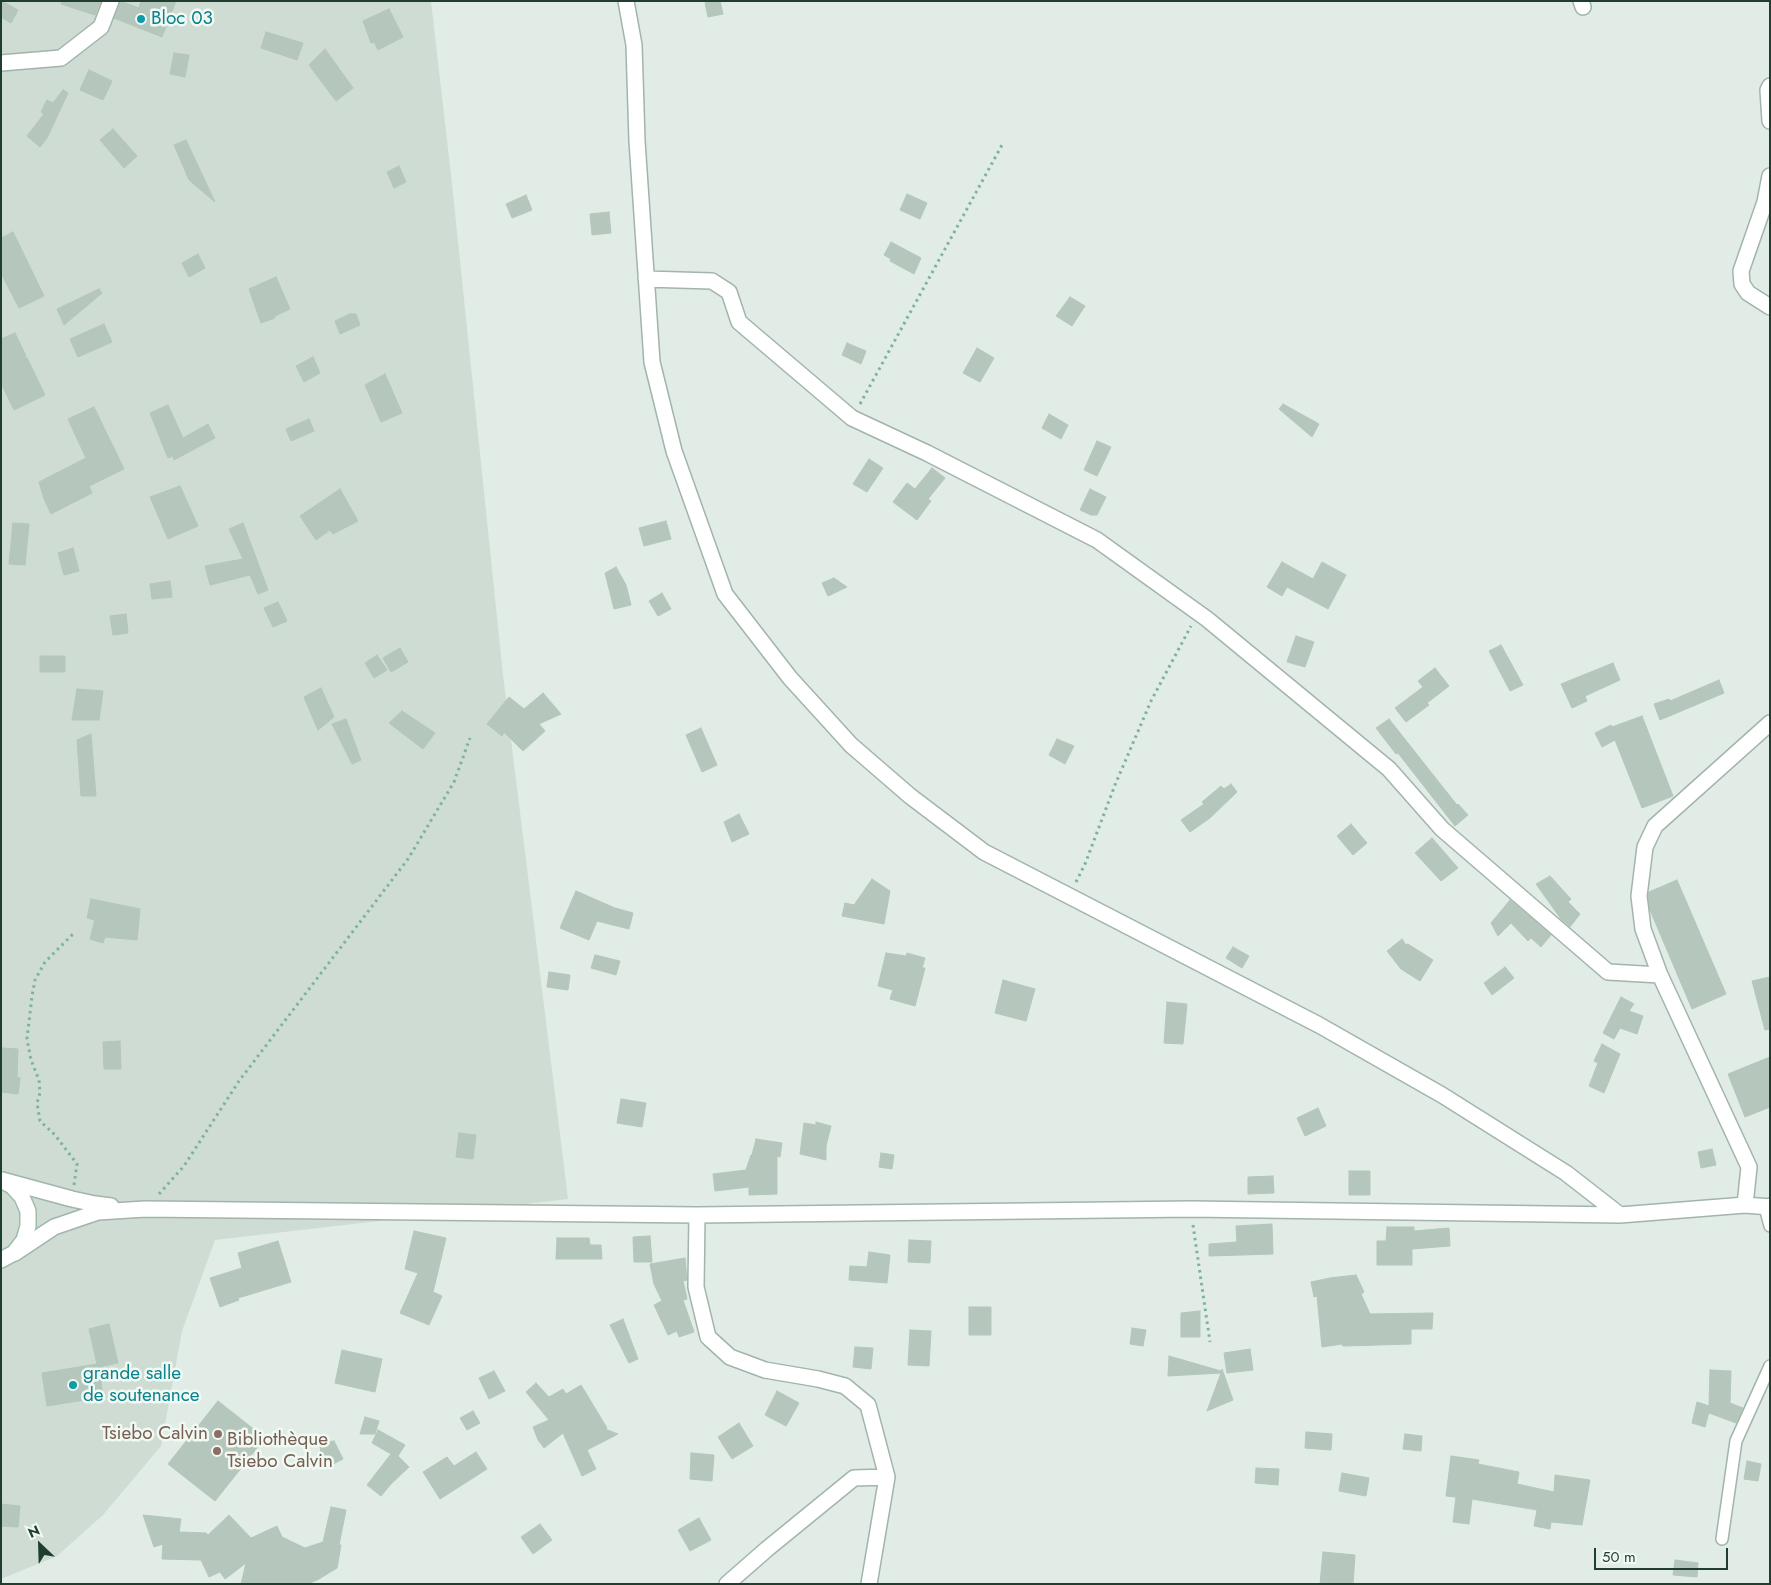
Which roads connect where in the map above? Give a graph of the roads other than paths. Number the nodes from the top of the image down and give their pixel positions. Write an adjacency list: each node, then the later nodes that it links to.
1 (112, 1): 3 (street)
2 (626, 1): 7 (street)
3 (1, 64)
4 (1770, 86): 5 (street)
5 (1770, 121)
6 (1770, 176): 8 (street)
7 (646, 279): 10 (street); 16 (street)
8 (1770, 307)
9 (1770, 723): 10 (street)
10 (1660, 975): 12 (street)
11 (1, 1180): 14 (street); 18 (street)
12 (1745, 1205): 13 (street); 16 (street)
13 (1768, 1206): 17 (lane)
14 (145, 1209): 15 (street); 18 (street)
15 (697, 1215): 16 (street); 21 (street)
16 (1620, 1216)
17 (1770, 1226)
18 (8, 1256): 19 (street)
19 (1, 1270)
20 (1770, 1366): 22 (lane)
21 (887, 1477): 23 (street); 24 (street)
22 (1722, 1539)
23 (727, 1584)
24 (869, 1584)

